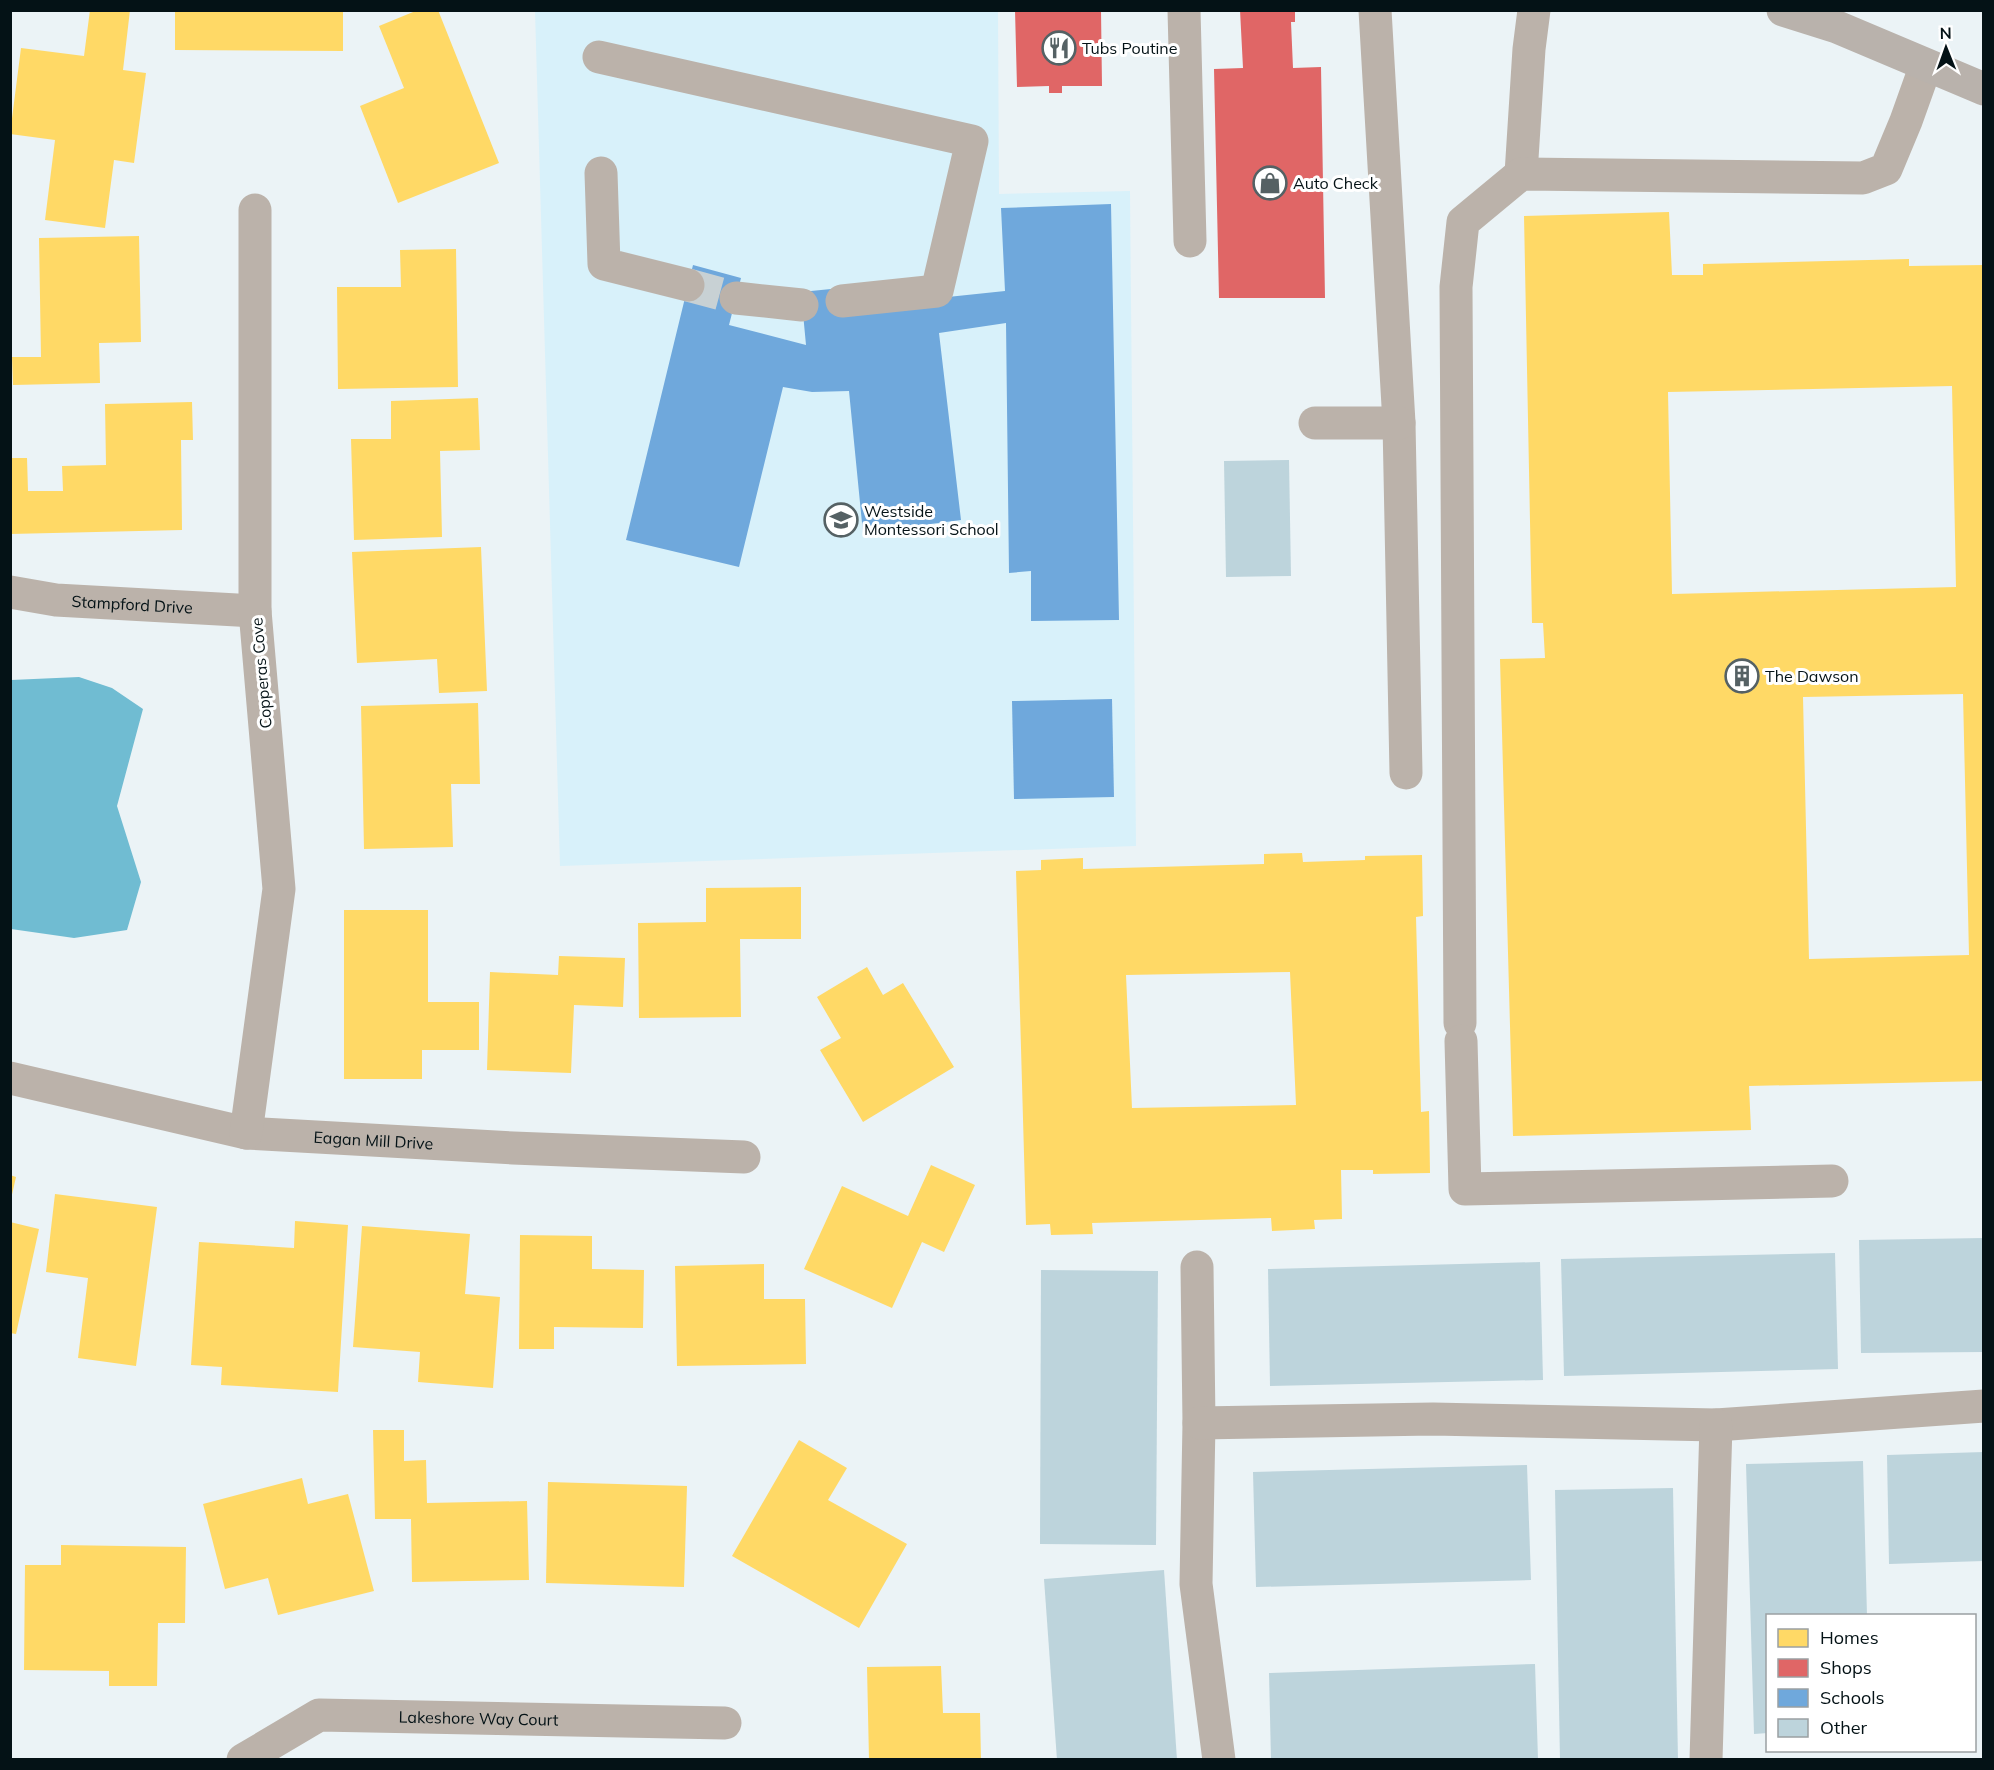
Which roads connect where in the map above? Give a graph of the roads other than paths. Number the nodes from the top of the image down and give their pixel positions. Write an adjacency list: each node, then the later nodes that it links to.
1 (1184, 10): 11 (street)
2 (1375, 10): 17 (street)
3 (1534, 10): 9 (street)
4 (1783, 10): 6 (main road)
5 (599, 57): 14 (street)
6 (1926, 64): 7 (main road); 9 (street)
7 (1983, 89)
8 (601, 173): 12 (street)
9 (1521, 174): 24 (street)
10 (255, 210): 19 (street, Copperas Cove)
11 (1190, 241)
12 (688, 285)
13 (736, 298): 15 (street)
14 (842, 301)
15 (802, 305)
16 (1315, 423): 17 (street)
17 (1399, 423): 20 (street)
18 (10, 592): 19 (street, Stampford Drive)
19 (255, 611): 22 (street, Copperas Cove)
20 (1406, 773)
21 (10, 1078): 22 (street, Eagan Mill Drive)
22 (246, 1133): 23 (street, Eagan Mill Drive)
23 (744, 1157)
24 (1832, 1181)
25 (1197, 1267): 27 (street)
26 (1983, 1406): 28 (street)
27 (1199, 1423): 28 (street); 31 (street)
28 (1716, 1425): 32 (street)
29 (725, 1723): 30 (street, Lakeshore Way Court)
30 (243, 1760)
31 (1219, 1760)
32 (1706, 1760)

